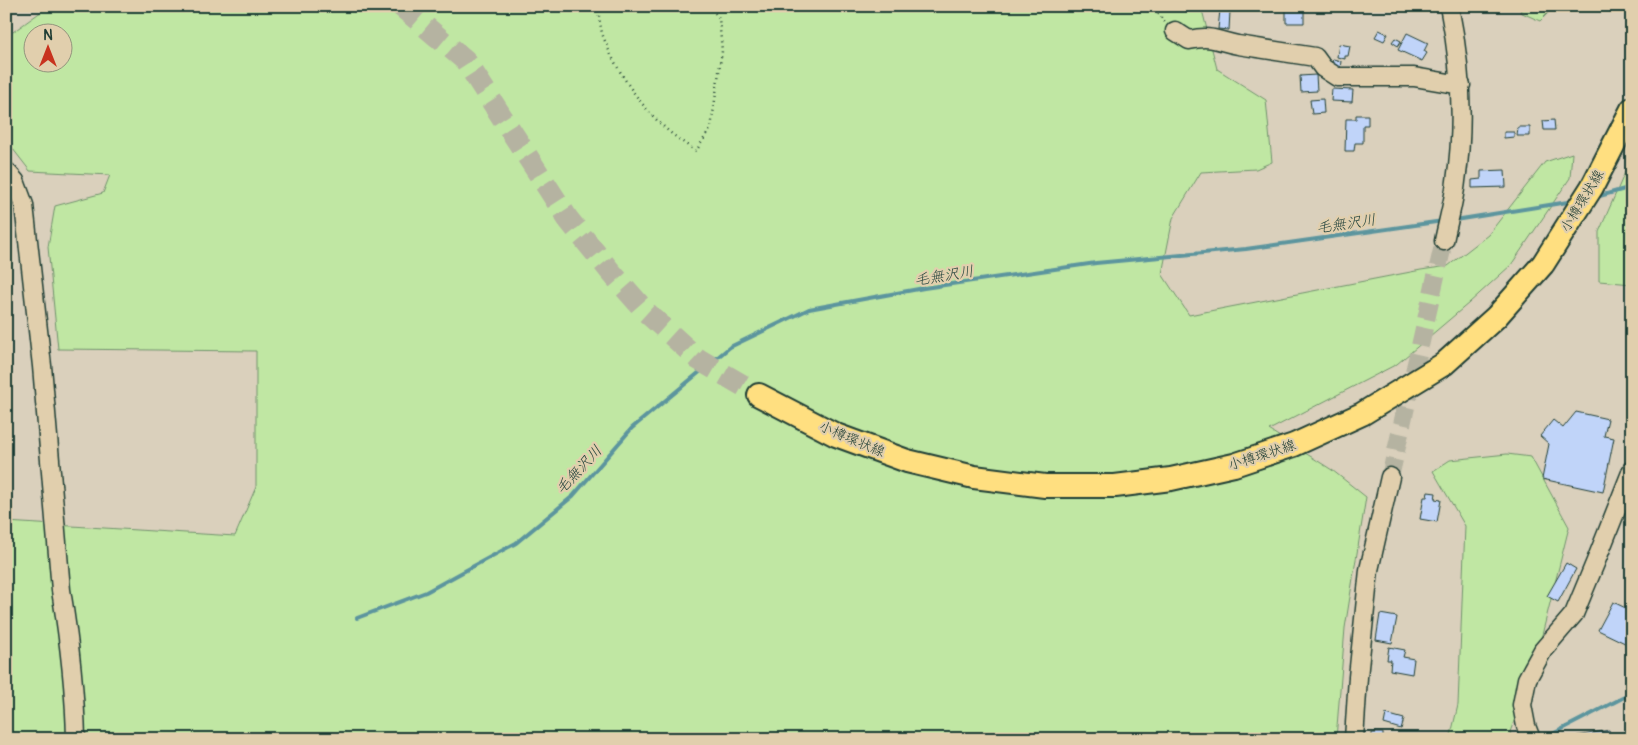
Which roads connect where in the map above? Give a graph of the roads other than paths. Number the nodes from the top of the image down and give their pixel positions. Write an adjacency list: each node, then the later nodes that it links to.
1 (1449, 6): 3 (street)
2 (1175, 31): 3 (street)
3 (1461, 85): 6 (street)
4 (1632, 109): 7 (main road, 小樽環状線)
5 (6, 171): 11 (street)
6 (1444, 241)
7 (758, 395)
8 (1632, 470): 10 (street)
9 (1390, 477): 12 (street)
10 (1528, 733)
11 (76, 739)
12 (1354, 739)

